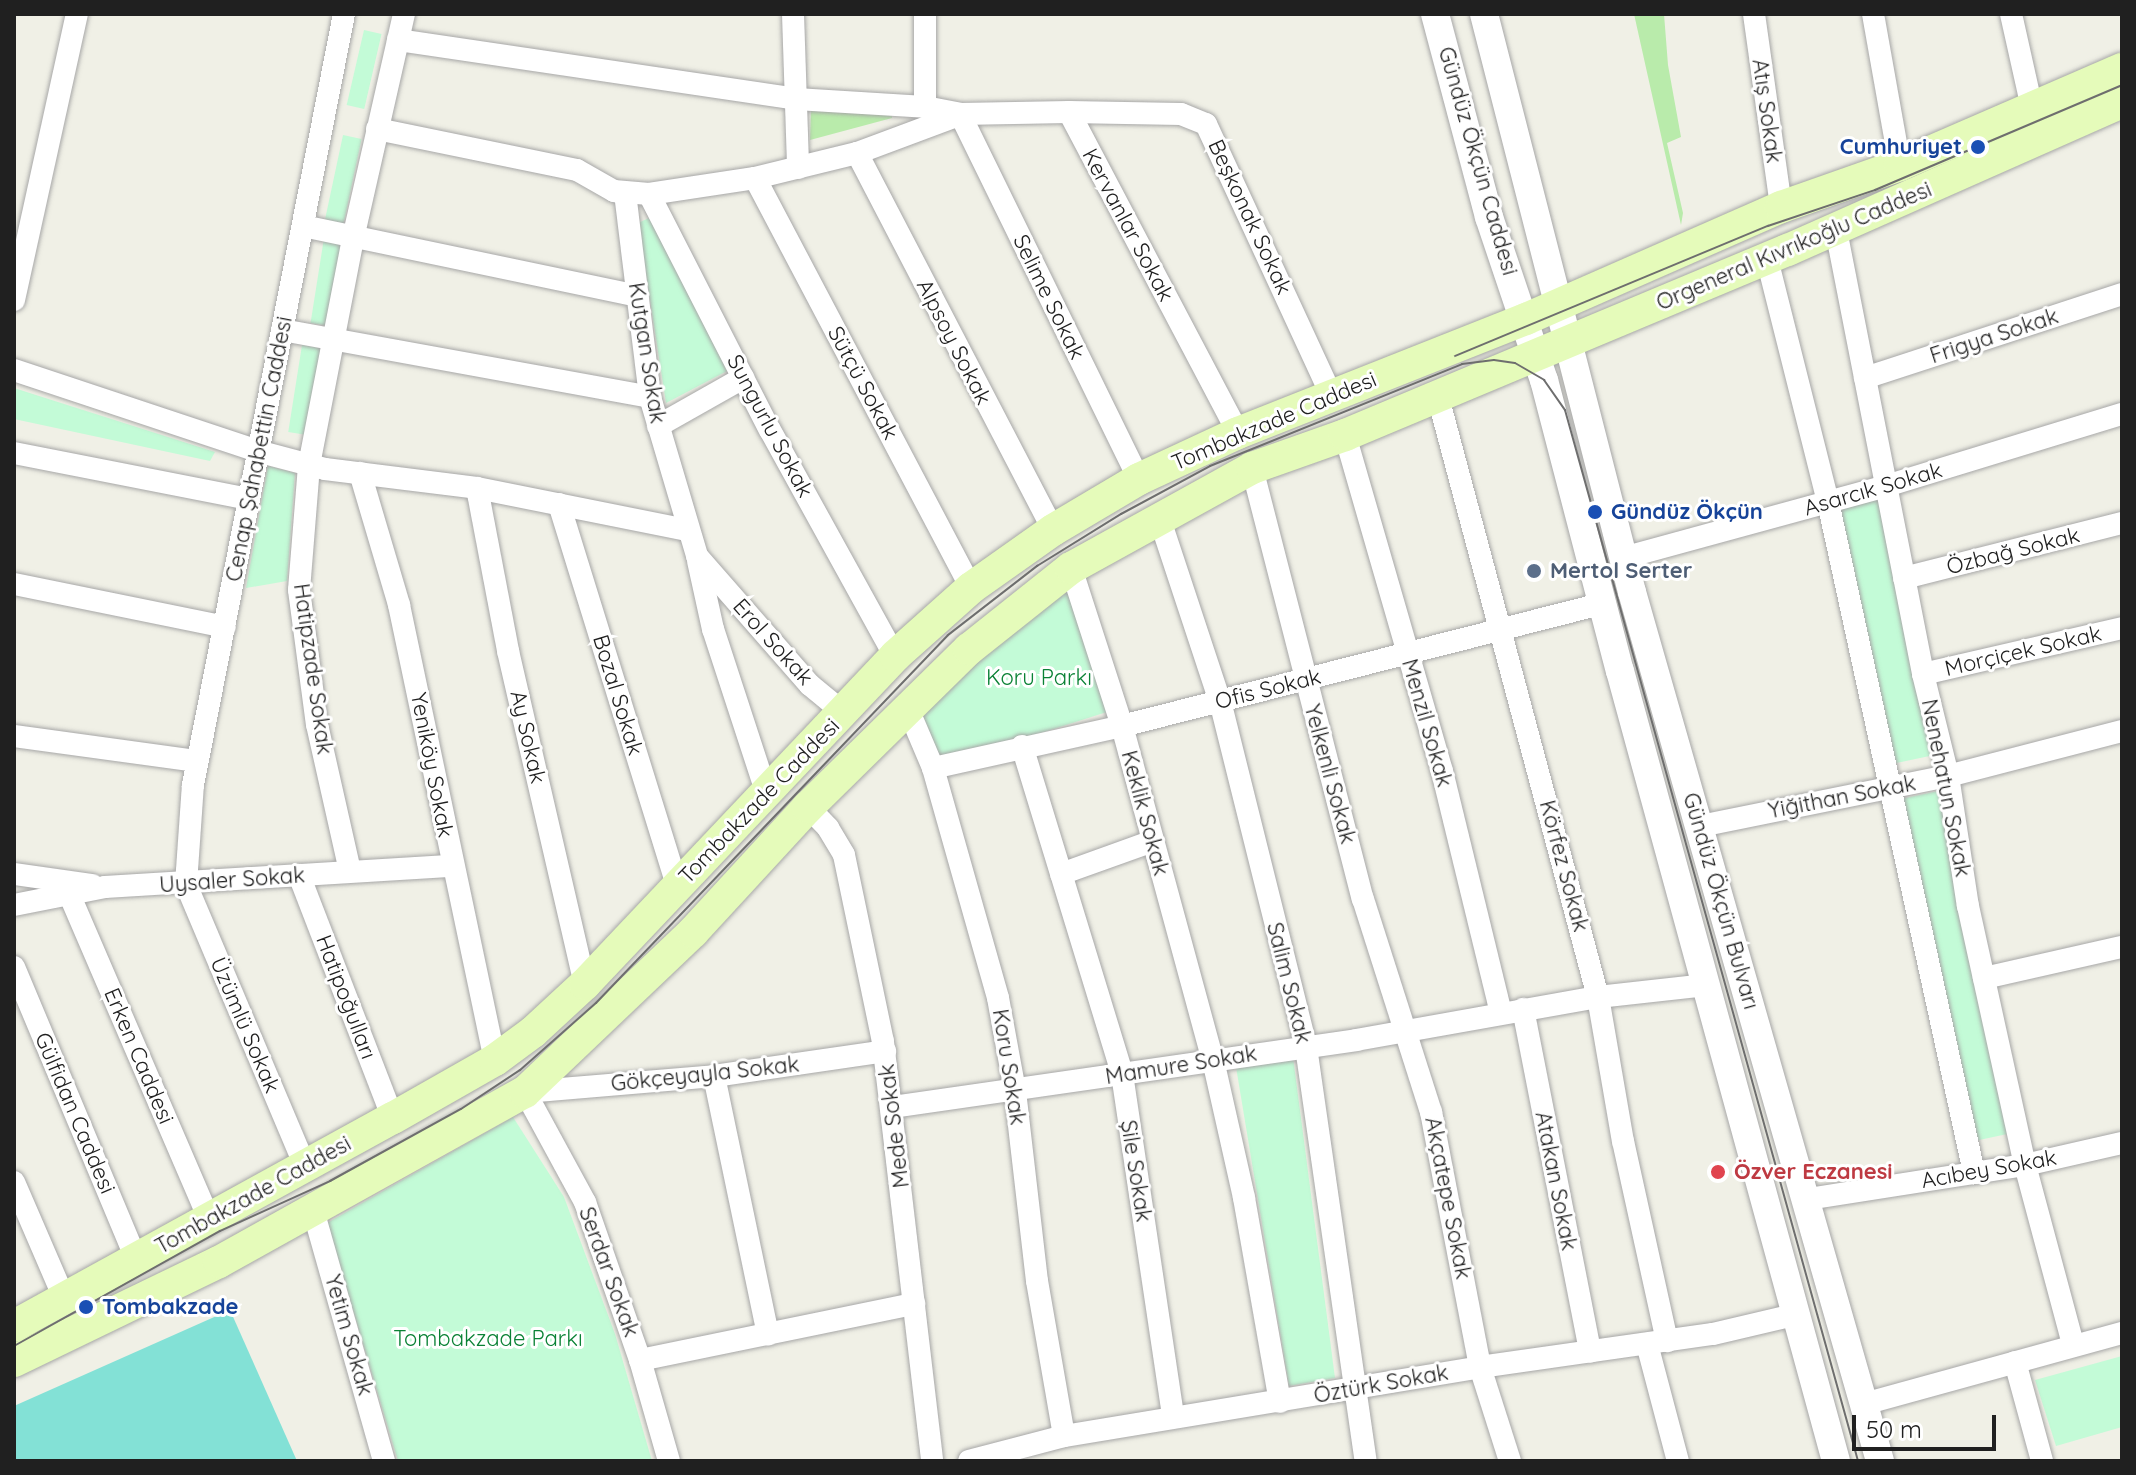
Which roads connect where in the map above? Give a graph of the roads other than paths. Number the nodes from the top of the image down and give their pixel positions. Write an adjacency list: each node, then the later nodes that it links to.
1 (77, 14): 33 (street)
2 (344, 14): 27 (street, Cenap Şahabettin Caddesi)
3 (404, 14): 11 (street, Hatipzade Sokak)
4 (793, 14): 13 (street)
5 (925, 14): 15 (street)
6 (1435, 14): 35 (street, Gündüz Ökçün Caddesi)
7 (1484, 14): 34 (street, Gündüz Ökçün Caddesi)
8 (1754, 14): 26 (street, Atış Sokak)
9 (1873, 14): 21 (street)
10 (2011, 14): 16 (street)
11 (398, 40): 13 (street); 19 (street, Hatipzade Sokak)
12 (2122, 69): 16 (main road, Tombakzade Caddesi)
13 (796, 99): 15 (street); 22 (street)
14 (2122, 102): 28 (main road, Orgeneral Kıvrıkoğlu Caddesi)
15 (925, 107): 18 (street)
16 (2032, 108): 21 (main road, Tombakzade Caddesi)
17 (1069, 112): 18 (street); 44 (street, Beşkonak Sokak); 48 (street, Kervanlar Sokak)
18 (960, 114): 20 (street); 55 (street, Selime Sokak)
19 (377, 129): 24 (street); 29 (street, Hatipzade Sokak)
20 (857, 153): 22 (street); 64 (street, Alpsoy Sokak)
21 (1900, 165): 26 (main road, Tombakzade Caddesi)
22 (798, 168): 23 (street)
23 (755, 178): 25 (street); 70 (street, Sütçü Sokak)
24 (625, 193): 25 (street); 32 (street, Kutgan Sokak)
25 (649, 194): 41 (street, Sungurlu Sokak)
26 (1781, 207): 34 (main road, Tombakzade Caddesi)
27 (303, 226): 29 (street); 36 (street, Cenap Şahabettin Caddesi)
28 (1836, 230): 30 (main road, Orgeneral Kıvrıkoğlu Caddesi); 42 (street, Nenehatun Sokak)
29 (354, 234): 32 (street); 37 (street, Hatipzade Sokak)
30 (1767, 259): 38 (main road, Orgeneral Kıvrıkoğlu Caddesi); 59 (street)
31 (2122, 294): 42 (street, Frigya Sokak)
32 (637, 296): 45 (street, Kutgan Sokak)
33 (14, 300)
34 (1559, 304): 35 (main road, Tombakzade Caddesi); 38 (street, Gündüz Ökçün Caddesi)
35 (1526, 319): 39 (street, Gündüz Ökçün Caddesi); 44 (main road, Tombakzade Caddesi)
36 (282, 330): 37 (street); 50 (street, Cenap Şahabettin Caddesi)
37 (334, 339): 45 (street); 52 (street, Hatipzade Sokak)
38 (1570, 339): 39 (main road, Orgeneral Kıvrıkoğlu Caddesi); 65 (street, Gündüz Ökçün Bulvarı)
39 (1536, 353): 43 (main road, Orgeneral Kıvrıkoğlu Caddesi); 71 (street, Gündüz Ökçün Bulvarı)
40 (14, 370): 50 (street)
41 (743, 378): 47 (street); 76 (street, Sungurlu Sokak)
42 (1865, 378): 56 (street, Nenehatun Sokak)
43 (1451, 391): 49 (main road, Tombakzade Caddesi); 74 (street, Körfez Sokak)
44 (1331, 395): 48 (main road, Tombakzade Caddesi)
45 (650, 397): 47 (street, Kutgan Sokak)
46 (2122, 414): 56 (street, Asarcık Sokak)
47 (658, 426): 63 (street, Kutgan Sokak)
48 (1238, 433): 55 (main road, Tombakzade Caddesi)
49 (1345, 435): 53 (main road, Tombakzade Caddesi); 75 (street, Menzil Sokak)
50 (257, 451): 52 (street); 58 (street, Cenap Şahabettin Caddesi)
51 (14, 453): 58 (street)
52 (309, 465): 54 (street); 95 (street, Hatipzade Sokak)
53 (1252, 468): 61 (main road, Tombakzade Caddesi); 78 (street, Yelkenli Sokak)
54 (360, 473): 57 (street); 94 (street, Yeniköy Sokak)
55 (1139, 479): 64 (main road, Tombakzade Caddesi)
56 (1886, 486): 59 (street, Asarcık Sokak); 68 (street, Nenehatun Sokak)
57 (477, 488): 60 (street); 107 (street, Ay Sokak)
58 (248, 499): 72 (street, Cenap Şahabettin Caddesi)
59 (1828, 502): 65 (street, Asarcık Sokak); 89 (street)
60 (559, 504): 63 (street); 100 (street, Bozal Sokak)
61 (1159, 517): 67 (main road, Tombakzade Caddesi); 79 (street, Salim Sokak)
62 (2122, 523): 68 (street, Özbağ Sokak)
63 (687, 530): 66 (street, Kutgan Sokak)
64 (1053, 530): 70 (main road, Tombakzade Caddesi)
65 (1623, 558): 92 (street, Gündüz Ökçün Bulvarı)
66 (702, 561): 81 (street, Erol Sokak); 90 (street, Kutgan Sokak)
67 (1071, 568): 80 (main road, Tombakzade Caddesi); 82 (street, Keklik Sokak)
68 (1904, 578): 77 (street, Nenehatun Sokak)
69 (14, 584): 72 (street)
70 (971, 588): 76 (main road, Tombakzade Caddesi)
71 (1602, 604): 74 (street, Ofis Sokak); 108 (street, Gündüz Ökçün Bulvarı)
72 (225, 627): 86 (street, Cenap Şahabettin Caddesi)
73 (2122, 628): 77 (street, Morçiçek Sokak)
74 (1502, 631): 75 (street, Ofis Sokak); 109 (street, Körfez Sokak)
75 (1408, 653): 78 (street, Ofis Sokak); 110 (street, Menzil Sokak)
76 (895, 656): 81 (main road, Tombakzade Caddesi)
77 (1923, 674): 88 (street, Nenehatun Sokak)
78 (1305, 680): 79 (street, Ofis Sokak); 111 (street, Yelkenli Sokak)
79 (1220, 701): 82 (street, Ofis Sokak); 112 (street, Salim Sokak)
80 (908, 709): 87 (street, Koru Sokak); 91 (main road, Tombakzade Caddesi)
81 (844, 713): 90 (main road, Tombakzade Caddesi)
82 (1122, 726): 85 (street, Ofis Sokak); 93 (street, Keklik Sokak)
83 (2122, 731): 88 (street, Yiğithan Sokak)
84 (14, 736): 86 (street)
85 (1022, 746): 87 (street, Ofis Sokak); 97 (street, Şile Sokak)
86 (197, 761): 99 (street, Cenap Şahabettin Caddesi)
87 (933, 768): 118 (street, Koru Sokak)
88 (1948, 776): 89 (street, Yiğithan Sokak); 106 (street, Nenehatun Sokak)
89 (1889, 788): 92 (street, Yiğithan Sokak); 125 (street)
90 (766, 791): 100 (main road, Tombakzade Caddesi)
91 (808, 807): 113 (street, Mede Sokak); 119 (main road, Tombakzade Caddesi)
92 (1700, 826): 127 (street, Gündüz Ökçün Bulvarı)
93 (1153, 841): 97 (street); 115 (street, Keklik Sokak)
94 (452, 866): 95 (street, Uysaler Sokak); 114 (street, Yeniköy Sokak)
95 (350, 871): 98 (street, Uysaler Sokak)
96 (14, 874): 101 (street)
97 (1061, 874): 116 (street, Şile Sokak)
98 (299, 875): 99 (street, Uysaler Sokak); 121 (street, Hatipoğulları)
99 (186, 884): 101 (street, Uysaler Sokak); 124 (street, Üzümlü Sokak)
100 (677, 886): 107 (main road, Tombakzade Caddesi)
101 (105, 887): 102 (street, Uysaler Sokak)
102 (70, 896): 103 (street, Uysaler Sokak); 129 (street, Erken Caddesi)
103 (14, 905)
104 (2122, 947): 106 (street)
105 (14, 967): 130 (street, Gülfidan Caddesi)
106 (1984, 978): 123 (street, Nenehatun Sokak)
107 (585, 984): 114 (main road, Tombakzade Caddesi)
108 (1706, 985): 109 (street, Mamure Sokak); 133 (street, Gündüz Ökçün Bulvarı)
109 (1598, 997): 110 (street, Mamure Sokak); 137 (street, Körfez Sokak)
110 (1512, 1011): 111 (street, Mamure Sokak); 139 (street, Atakan Sokak)
111 (1406, 1031): 112 (street, Mamure Sokak); 143 (street, Akçatepe Sokak)
112 (1306, 1047): 115 (street, Mamure Sokak); 144 (street, Salim Sokak)
113 (885, 1051): 117 (street, Gökçeyayla Sokak); 120 (street, Mede Sokak)
114 (495, 1060): 121 (main road, Tombakzade Caddesi)
115 (1213, 1060): 116 (street, Mamure Sokak); 145 (street, Keklik Sokak)
116 (1122, 1074): 118 (street, Mamure Sokak); 147 (street, Şile Sokak)
117 (714, 1076): 119 (street, Gökçeyayla Sokak); 136 (street)
118 (1015, 1091): 120 (street, Mamure Sokak); 148 (street, Koru Sokak)
119 (525, 1092): 128 (main road, Tombakzade Caddesi); 140 (street, Serdar Sokak)
120 (892, 1107): 132 (street, Mede Sokak)
121 (393, 1118): 124 (main road, Tombakzade Caddesi)
122 (2122, 1143): 123 (street, Acıbey Sokak)
123 (2025, 1165): 125 (street, Acıbey Sokak); 138 (street, Nenehatun Sokak)
124 (305, 1166): 129 (main road, Tombakzade Caddesi)
125 (1974, 1173): 127 (street, Acıbey Sokak)
126 (14, 1182): 131 (street)
127 (1808, 1199): 146 (street, Gündüz Ökçün Bulvarı)
128 (313, 1210): 141 (main road, Tombakzade Caddesi); 149 (street, Yetim Sokak)
129 (208, 1217): 130 (main road, Tombakzade Caddesi)
130 (136, 1259): 131 (main road, Tombakzade Caddesi)
131 (64, 1298): 134 (main road, Tombakzade Caddesi)
132 (914, 1304): 136 (street); 151 (street, Mede Sokak)
133 (1794, 1315): 137 (street, Öztürk Sokak); 156 (street, Gündüz Ökçün Bulvarı)
134 (14, 1326)
135 (2122, 1333): 138 (street)
136 (768, 1334): 140 (street)
137 (1657, 1343): 139 (street, Öztürk Sokak); 155 (street, Körfez Sokak)
138 (2073, 1344): 142 (street)
139 (1590, 1352): 143 (street, Öztürk Sokak)
140 (640, 1360): 150 (street, Serdar Sokak)
141 (14, 1361)
142 (2015, 1362): 146 (street); 158 (street)
143 (1480, 1367): 144 (street, Öztürk Sokak); 154 (street, Akçatepe Sokak)
144 (1357, 1387): 145 (street, Öztürk Sokak); 153 (street, Salim Sokak)
145 (1280, 1402): 147 (street, Öztürk Sokak)
146 (1864, 1404): 157 (street, Gündüz Ökçün Bulvarı)
147 (1173, 1417): 148 (street, Öztürk Sokak)
148 (1064, 1436): 152 (street, Öztürk Sokak)
149 (384, 1461)
150 (669, 1461)
151 (932, 1461)
152 (969, 1461)
153 (1366, 1461)
154 (1510, 1461)
155 (1678, 1461)
156 (1836, 1461)
157 (1880, 1461)
158 (2042, 1461)

